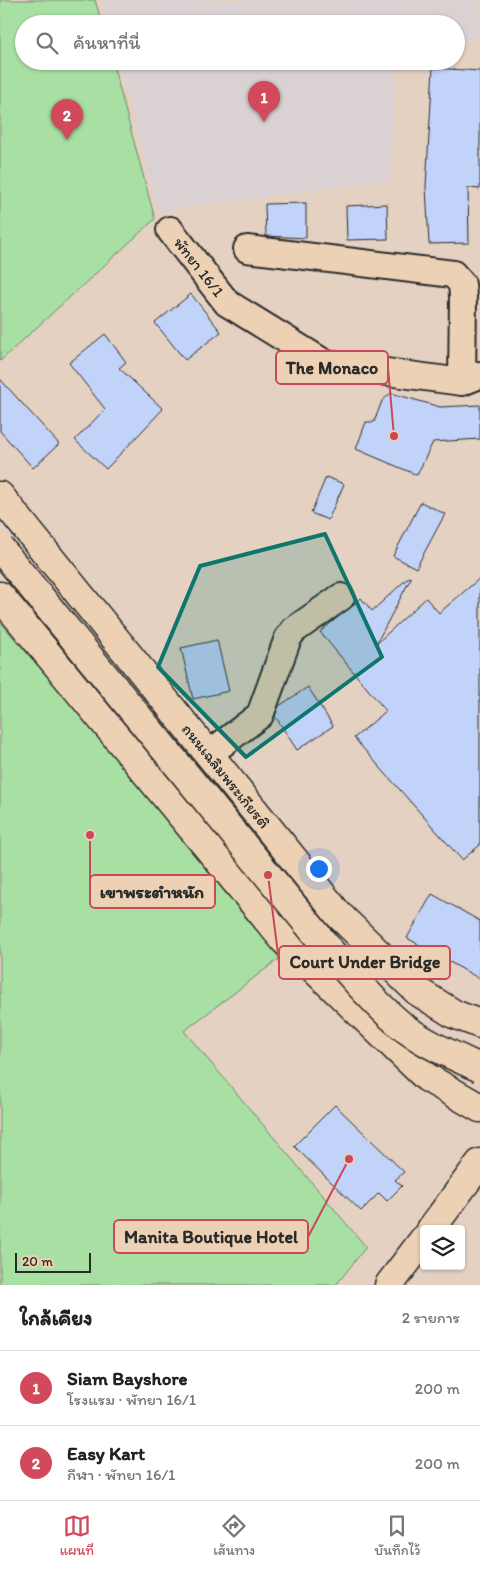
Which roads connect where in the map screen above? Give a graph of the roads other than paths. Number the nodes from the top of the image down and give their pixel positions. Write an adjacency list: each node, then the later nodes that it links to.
1 (170, 230): 3 (street, พัทยา 16/1)
2 (247, 249): 3 (street)
3 (471, 379)
4 (0, 496): 8 (street, ถนนเฉลิมพระเกียรติ)
5 (0, 548): 12 (street, bridge)
6 (0, 596): 10 (street)
7 (341, 596): 8 (street)
8 (209, 754): 9 (street, ถนนเฉลิมพระเกียรติ)
9 (338, 914): 10 (street); 11 (street, ถนนเฉลิมพระเกียรติ)
10 (298, 955): 13 (street)
11 (480, 1024)
12 (480, 1068)
13 (480, 1108)
14 (480, 1163): 15 (street)
15 (434, 1225)
16 (420, 1244): 17 (street)
17 (389, 1285)

